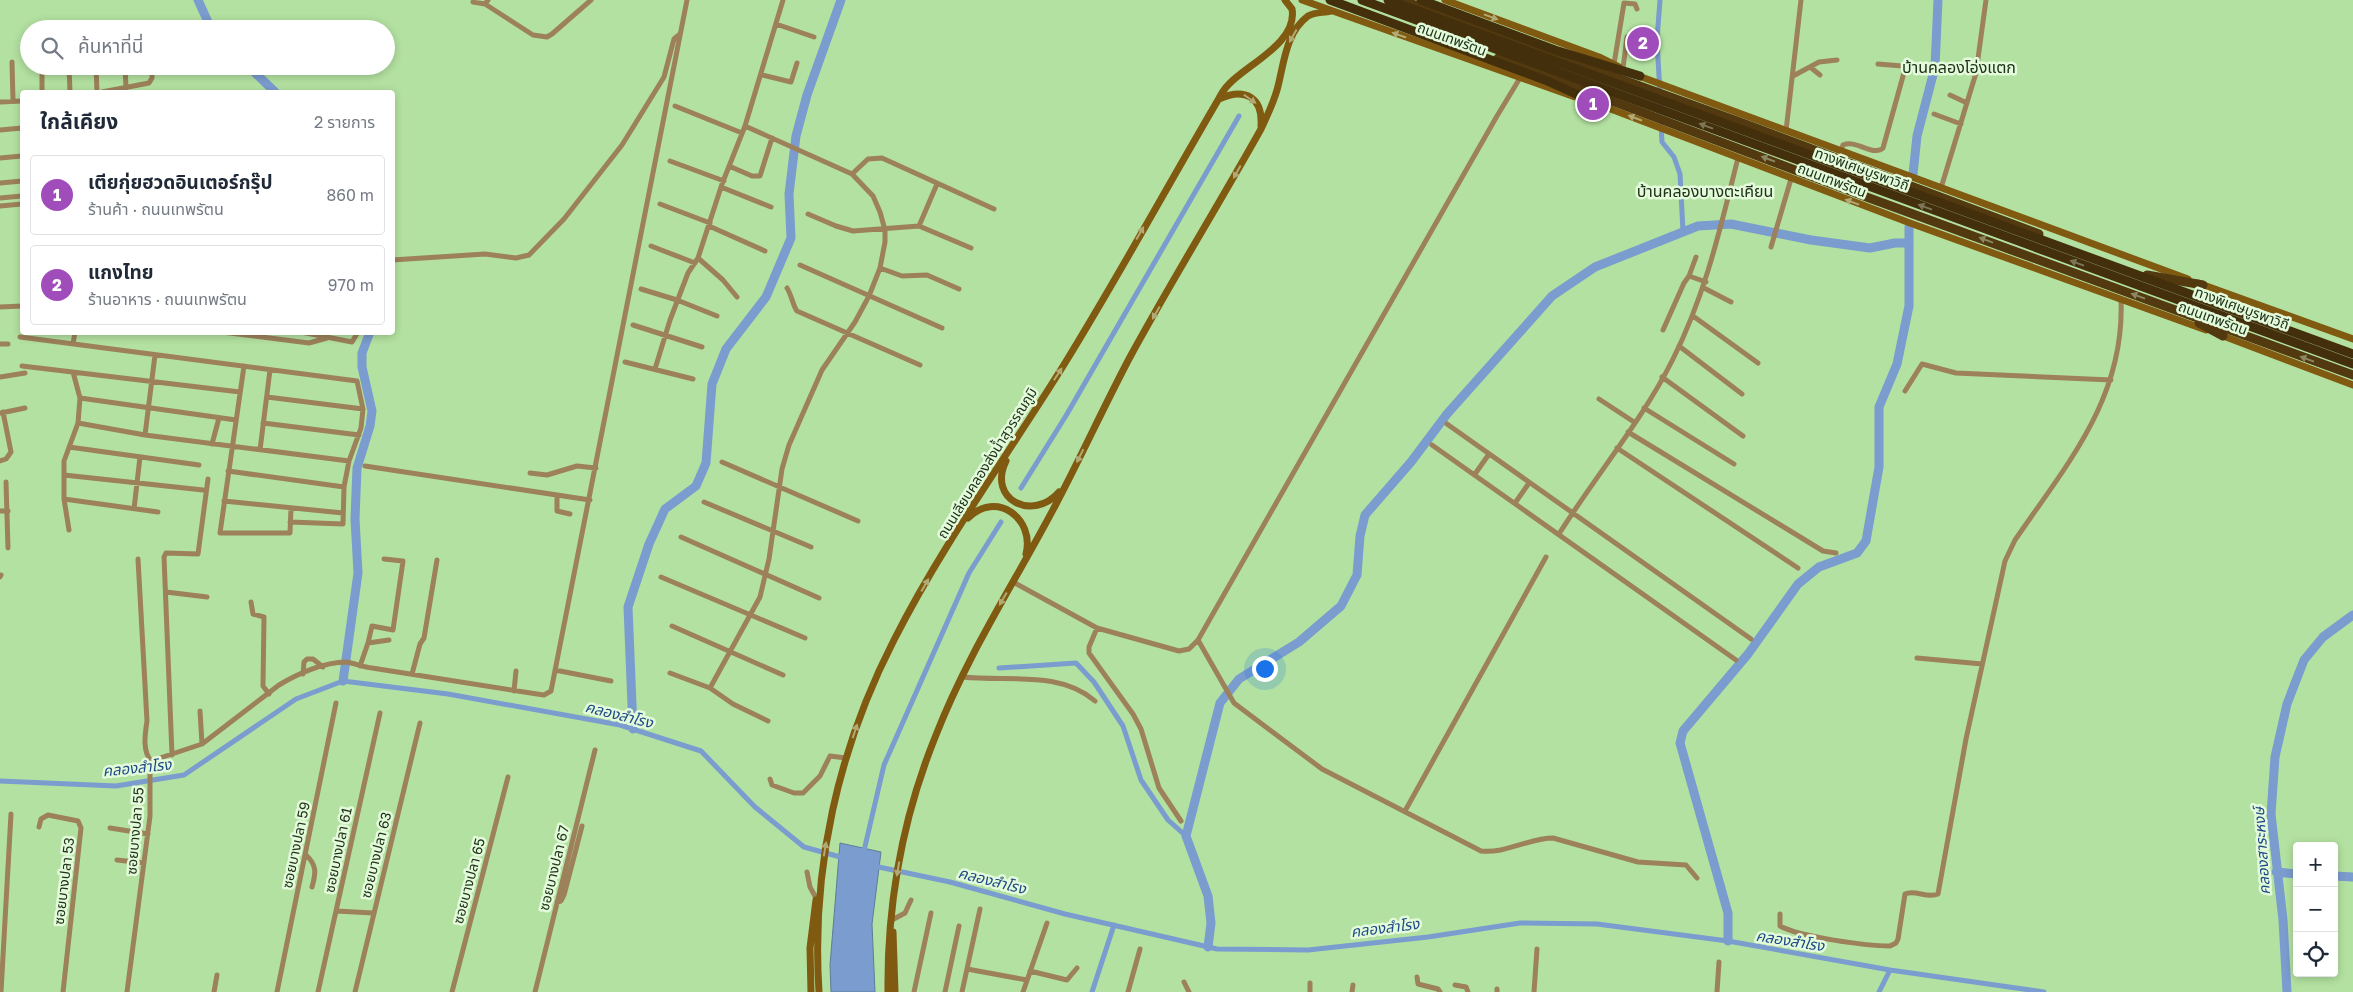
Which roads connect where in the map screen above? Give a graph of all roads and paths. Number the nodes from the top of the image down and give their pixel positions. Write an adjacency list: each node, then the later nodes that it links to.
1 (474, 0): 15 (street)
2 (591, 0): 15 (street)
3 (687, 0): 19 (street)
4 (783, 0): 18 (street)
5 (1285, 0): 46 (main road, ถนนเลียบคลองส่งน้ำสุวรรณภูมิ)
6 (1302, 0): 17 (main road, ถนนเทพรัตน)
7 (1331, 0): 50 (highway); 110 (highway, ถนนเทพรัตน, one-way to 7)
8 (1362, 0): 138 (highway, ทางพิเศษบูรพาวิถี, one-way to 8)
9 (1388, 0): 134 (highway, ทางพิเศษบูรพาวิถี)
10 (1401, 0): 96 (highway, ถนนเทพรัตน)
11 (1421, 0): 36 (highway)
12 (1445, 0): 25 (main road, ถนนเทพรัตน, one-way to 25)
13 (1801, 0): 37 (street)
14 (1986, 0): 49 (street)
15 (487, 2)
16 (1637, 9): 25 (street)
17 (1331, 11): 38 (main road, ถนนเทพรัตน, one-way to 17); 56 (main road, one-way to 56)
18 (776, 24): 20 (street); 29 (street)
19 (680, 34): 92 (street); 189 (street)
20 (814, 37)
21 (1627, 37): 28 (street)
22 (1837, 60): 27 (street)
23 (12, 62): 48 (street)
24 (798, 62): 29 (street)
25 (1614, 64): 28 (main road, ถนนเทพรัตน)
26 (1878, 64): 61 (street)
27 (1810, 67): 35 (street); 37 (street)
28 (1623, 68): 36 (main road, ถนนเทพรัตน)
29 (762, 74): 54 (street)
30 (42, 75): 40 (street)
31 (69, 75): 41 (street)
32 (96, 75): 42 (street)
33 (125, 75): 39 (street)
34 (151, 75): 39 (street)
35 (1820, 75)
36 (1640, 76): 58 (main road, ถนนเทพรัตน)
37 (1793, 76): 58 (street)
38 (1520, 78): 50 (main road, ถนนเทพรัตน); 245 (street)
39 (126, 88): 43 (street)
40 (42, 90)
41 (70, 90)
42 (97, 90)
43 (114, 90)
44 (1950, 94): 49 (street)
45 (20, 100): 48 (street)
46 (1218, 100): 56 (main road, one-way to 56); 170 (main road, ถนนเลียบคลองส่งน้ำสุวรรณภูมิ, one-way to 46)
47 (0, 102): 48 (street)
48 (13, 102)
49 (1967, 103): 53 (street)
50 (1598, 104): 64 (main road, ถนนเทพรัตน, one-way to 50)
51 (675, 106): 59 (street)
52 (1934, 114): 53 (street)
53 (1961, 124): 74 (street)
54 (745, 126): 59 (street); 60 (street)
55 (20, 128): 57 (street)
56 (1261, 129): 198 (main road, one-way to 198)
57 (0, 130)
58 (1786, 131): 61 (main road, ถนนเทพรัตน)
59 (742, 134): 66 (street)
60 (772, 138): 66 (street); 67 (street)
61 (1841, 151): 74 (main road, ถนนเทพรัตน)
62 (20, 156): 63 (street)
63 (0, 158)
64 (1738, 158): 68 (main road, ถนนเทพรัตน); 98 (street)
65 (670, 161): 70 (street)
66 (729, 166): 70 (street)
67 (852, 174): 72 (street); 85 (street)
68 (1791, 179): 87 (street); 106 (main road, ถนนเทพรัตน, one-way to 68)
69 (20, 181): 71 (street)
70 (724, 181): 73 (street)
71 (0, 183)
72 (937, 184): 81 (street); 84 (street)
73 (721, 187): 80 (street); 83 (street)
74 (1940, 188): 99 (main road, ถนนเทพรัตน)
75 (20, 196): 76 (street)
76 (0, 198)
77 (20, 204): 79 (street)
78 (660, 204): 83 (street)
79 (0, 206)
80 (771, 207)
81 (994, 209)
82 (808, 214): 85 (street)
83 (709, 224): 89 (street); 91 (street)
84 (919, 226): 85 (street); 88 (street)
85 (885, 230): 95 (street)
86 (651, 246): 93 (street)
87 (1771, 247)
88 (971, 248)
89 (765, 251)
90 (1696, 256): 97 (street)
91 (698, 258): 93 (street); 104 (street)
92 (395, 260)
93 (695, 263): 105 (street)
94 (800, 265): 103 (street)
95 (880, 268): 102 (street); 103 (street)
96 (2146, 275): 99 (highway); 133 (highway, ถนนเทพรัตน)
97 (1689, 276): 98 (street); 115 (street)
98 (1705, 285): 107 (street); 112 (street)
99 (2203, 285): 126 (main road, ถนนเทพรัตน)
100 (787, 288): 116 (street)
101 (641, 289): 105 (street)
102 (959, 289)
103 (869, 296): 114 (street); 116 (street)
104 (737, 297)
105 (678, 300): 111 (street); 122 (street)
106 (2121, 300): 123 (main road, ถนนเทพรัตน); 150 (street)
107 (1731, 302)
108 (20, 306): 109 (street)
109 (0, 307)
110 (2169, 307): 123 (highway); 146 (highway, ถนนเทพรัตน, one-way to 110)
111 (717, 316)
112 (1692, 316): 131 (street); 137 (street)
113 (632, 325): 122 (street)
114 (942, 328)
115 (1663, 330)
116 (847, 332): 139 (street); 200 (street)
117 (42, 335): 127 (street)
118 (74, 335): 130 (street)
119 (248, 335): 125 (street)
120 (314, 335): 125 (street)
121 (356, 335): 125 (street)
122 (665, 336): 132 (street); 142 (street)
123 (2223, 336): 152 (main road, ถนนเทพรัตน)
124 (20, 338): 127 (street)
125 (327, 338)
126 (2353, 339)
127 (41, 340): 130 (street)
128 (0, 344): 129 (street)
129 (8, 344)
130 (73, 344): 135 (street)
131 (1679, 346): 148 (street); 155 (street)
132 (702, 347)
133 (2353, 349)
134 (2353, 354)
135 (155, 355): 141 (street); 151 (street)
136 (625, 362): 142 (street)
137 (1758, 363)
138 (2353, 364)
139 (920, 365)
140 (22, 366): 145 (street)
141 (244, 366): 143 (street); 154 (street)
142 (655, 369): 149 (street)
143 (270, 370): 156 (street); 162 (street)
144 (25, 372): 147 (street)
145 (73, 372): 151 (street); 157 (street)
146 (2353, 375)
147 (0, 377)
148 (1662, 377): 160 (street); 174 (street)
149 (693, 379)
150 (2110, 380): 153 (street); 250 (street)
151 (152, 381): 154 (street); 161 (street)
152 (2353, 385)
153 (1905, 391)
154 (240, 392): 165 (street)
155 (1742, 394)
156 (267, 397): 162 (street); 168 (street)
157 (80, 398): 161 (street); 167 (street)
158 (1599, 399): 166 (street)
159 (24, 408): 163 (street)
160 (1644, 408): 166 (street); 186 (street)
161 (148, 409): 164 (street); 172 (street)
162 (363, 409): 173 (street)
163 (2, 413): 183 (street)
164 (219, 418): 165 (street); 175 (street)
165 (236, 420): 177 (street)
166 (1634, 422): 171 (street)
167 (78, 423): 172 (street); 178 (street)
168 (263, 423): 173 (street); 180 (street)
169 (1447, 424): 181 (street)
170 (1021, 431): 198 (main road); 218 (main road, ถนนเลียบคลองส่งน้ำสุวรรณภูมิ)
171 (1628, 432): 179 (street); 225 (street)
172 (145, 435): 175 (street)
173 (359, 435): 184 (street)
174 (1743, 436)
175 (212, 444): 177 (street)
176 (1432, 445): 192 (street)
177 (232, 446): 180 (street); 190 (street)
178 (68, 447): 182 (street); 193 (street)
179 (1617, 448): 215 (street); 231 (street)
180 (260, 450): 184 (street)
181 (1489, 454): 192 (street); 197 (street)
182 (140, 457): 187 (street); 196 (street)
183 (0, 461)
184 (349, 461): 199 (street)
185 (722, 462): 200 (street)
186 (1734, 464)
187 (199, 465)
188 (365, 466): 202 (street)
189 (596, 468): 191 (street); 204 (street)
190 (228, 472): 199 (street); 205 (street)
191 (530, 473)
192 (1475, 474): 207 (street)
193 (64, 475): 196 (street); 203 (street)
194 (208, 479): 235 (street)
195 (6, 482): 211 (street)
196 (137, 482): 201 (street); 209 (street)
197 (1530, 483): 207 (street); 215 (street)
198 (1066, 484): 230 (main road)
199 (344, 487): 213 (street)
200 (779, 488): 216 (street); 220 (street)
201 (202, 490)
202 (557, 496): 204 (street); 214 (street)
203 (64, 499): 209 (street); 219 (street)
204 (590, 500): 253 (street)
205 (224, 501): 208 (street); 217 (street)
206 (704, 502): 220 (street)
207 (1515, 503): 221 (street)
208 (291, 508): 213 (street); 217 (street)
209 (134, 509): 212 (street)
210 (0, 511): 211 (street)
211 (8, 511): 224 (street)
212 (158, 512)
213 (343, 513): 217 (street)
214 (570, 514)
215 (1572, 514): 221 (street); 243 (street)
216 (858, 521)
217 (290, 522)
218 (961, 526): 230 (main road); 273 (main road, ถนนเลียบคลองส่งน้ำสุวรรณภูมิ, one-way to 218)
219 (69, 530)
220 (774, 531): 223 (street); 232 (street)
221 (1559, 534): 249 (street)
222 (681, 538): 232 (street)
223 (811, 547)
224 (8, 548)
225 (1836, 553)
226 (1546, 557): 277 (street)
227 (138, 559): 274 (street)
228 (384, 559): 246 (street)
229 (437, 560): 257 (street)
230 (1024, 562): 234 (main road)
231 (1798, 568)
232 (766, 575): 237 (street); 239 (street)
233 (661, 577): 239 (street)
234 (1013, 582): 241 (street); 259 (main road, one-way to 259)
235 (166, 592): 236 (street); 272 (street)
236 (206, 597)
237 (819, 598)
238 (251, 602): 263 (street)
239 (752, 614): 242 (street); 247 (street)
240 (672, 626): 247 (street)
241 (1097, 628): 245 (street); 279 (street)
242 (805, 638)
243 (1751, 639)
244 (389, 640): 246 (street)
245 (1198, 640): 277 (street)
246 (368, 643): 251 (street)
247 (730, 652): 258 (street); 261 (street)
248 (1916, 658): 250 (street)
249 (1736, 660)
250 (1982, 664): 299 (street)
251 (360, 666): 252 (street); 257 (street)
252 (323, 667): 256 (street); 256 (street)
253 (555, 670): 260 (street); 262 (street)
254 (516, 671): 262 (street)
255 (670, 673): 261 (street)
256 (303, 674): 263 (street)
257 (412, 674): 262 (street)
258 (783, 675)
259 (962, 677): 264 (street); 298 (main road, one-way to 298)
260 (611, 680)
261 (710, 688): 268 (street)
262 (514, 690)
263 (268, 694): 270 (street)
264 (1095, 701)
265 (336, 703): 284 (street, ซอยบางปลา 59)
266 (200, 711): 270 (street)
267 (380, 713): 295 (street, ซอยบางปลา 61)
268 (768, 721)
269 (420, 723): 296 (street, ซอยบางปลา 63)
270 (202, 744): 272 (street)
271 (595, 750): 293 (street, ซอยบางปลา 67)
272 (172, 755): 274 (street)
273 (846, 758): 276 (street); 290 (main road, ถนนเลียบคลองส่งน้ำสุวรรณภูมิ, one-way to 273)
274 (152, 762): 283 (street, ซอยบางปลา 55)
275 (508, 776): 322 (street, ซอยบางปลา 65)
276 (770, 779)
277 (1405, 811): 288 (street)
278 (11, 814): 315 (street)
279 (1181, 821)
280 (582, 826): 293 (street)
281 (39, 827): 316 (street, ซอยบางปลา 53)
282 (110, 828): 283 (street)
283 (148, 834): 286 (street, ซอยบางปลา 55)
284 (306, 855): 289 (street); 319 (street, ซอยบางปลา 59)
285 (117, 860): 286 (street)
286 (144, 863): 317 (street, ซอยบางปลา 55)
287 (808, 872): 291 (street)
288 (1697, 878)
289 (312, 887)
290 (819, 888): 291 (main road); 325 (main road, ถนนเลียบคลองส่งน้ำสุวรรณภูมิ)
291 (816, 898): 324 (main road)
292 (911, 900): 298 (street)
293 (557, 902): 323 (street, ซอยบางปลา 67)
294 (980, 910): 306 (street)
295 (336, 911): 296 (street); 320 (street, ซอยบางปลา 61)
296 (373, 913): 321 (street, ซอยบางปลา 63)
297 (931, 913): 328 (street)
298 (892, 914): 326 (main road); 327 (main road)
299 (1780, 914)
300 (1047, 923): 307 (street)
301 (959, 926): 329 (street)
302 (1140, 949): 332 (street)
303 (1537, 949): 338 (street)
304 (1719, 962): 339 (street)
305 (1077, 968): 307 (street)
306 (967, 969): 310 (street); 330 (street)
307 (1030, 971): 310 (street)
308 (217, 975): 318 (street)
309 (1417, 977): 336 (street)
310 (1027, 980): 331 (street)
311 (1184, 982): 333 (street)
312 (1310, 983): 334 (street)
313 (1353, 985): 335 (street)
314 (1455, 985): 337 (street)
315 (1, 992)
316 (63, 992)
317 (127, 992)
318 (214, 992)
319 (277, 992)
320 (318, 992)
321 (355, 992)
322 (452, 992)
323 (535, 992)
324 (811, 992)
325 (819, 992)
326 (888, 992)
327 (895, 992)
328 (914, 992)
329 (945, 992)
330 (962, 992)
331 (1023, 992)
332 (1128, 992)
333 (1189, 992)
334 (1310, 992)
335 (1352, 992)
336 (1440, 992)
337 (1468, 992)
338 (1534, 992)
339 (1717, 992)

